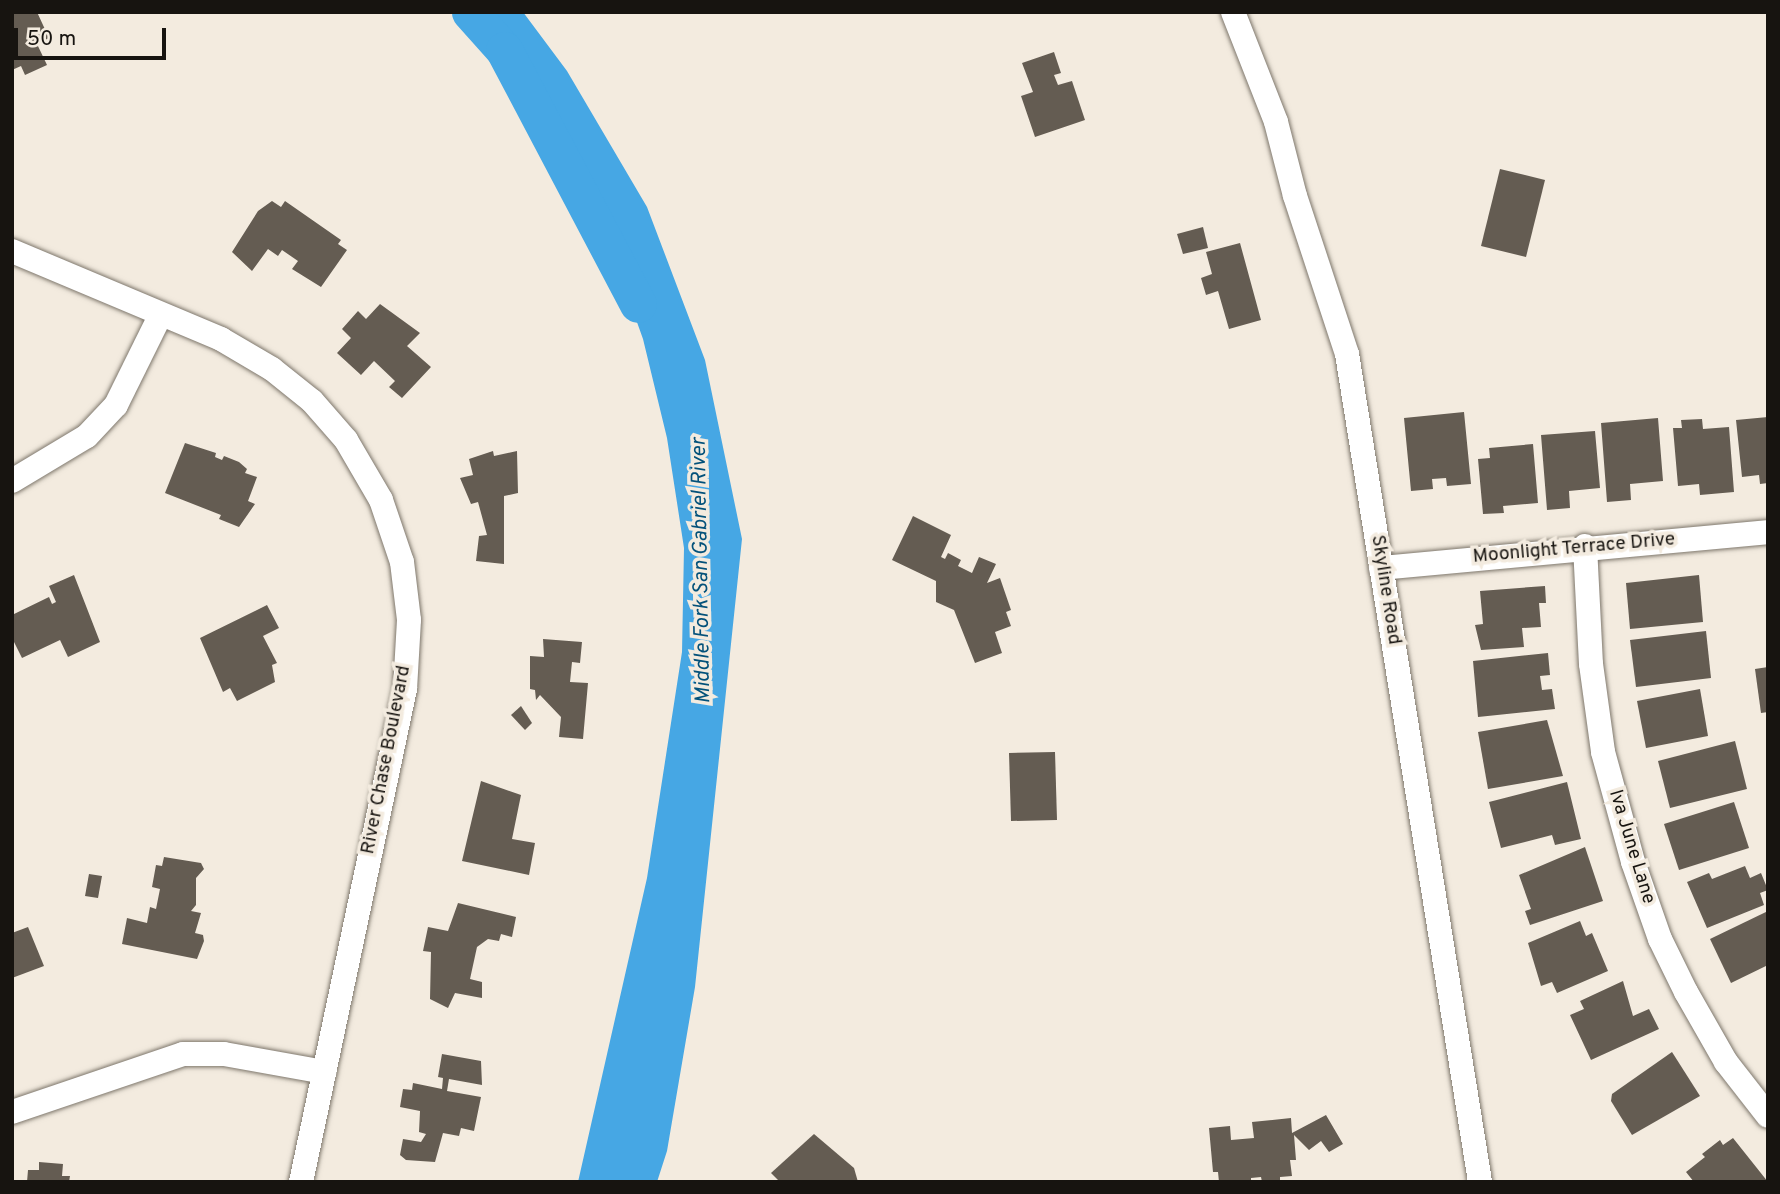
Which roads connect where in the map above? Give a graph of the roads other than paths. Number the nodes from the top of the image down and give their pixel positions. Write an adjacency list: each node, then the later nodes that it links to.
1 (1233, 12): 7 (street, Skyline Road)
2 (12, 251): 3 (street, River Chase Boulevard)
3 (159, 316): 4 (street); 8 (street, River Chase Boulevard)
4 (12, 481)
5 (1768, 533): 6 (street, Moonlight Terrace Drive)
6 (1585, 547): 7 (street, Moonlight Terrace Drive); 10 (street, Iva June Lane)
7 (1381, 568): 12 (street, Skyline Road)
8 (324, 1072): 9 (street); 11 (street, River Chase Boulevard)
9 (12, 1112)
10 (1768, 1116)
11 (301, 1182)
12 (1480, 1182)

